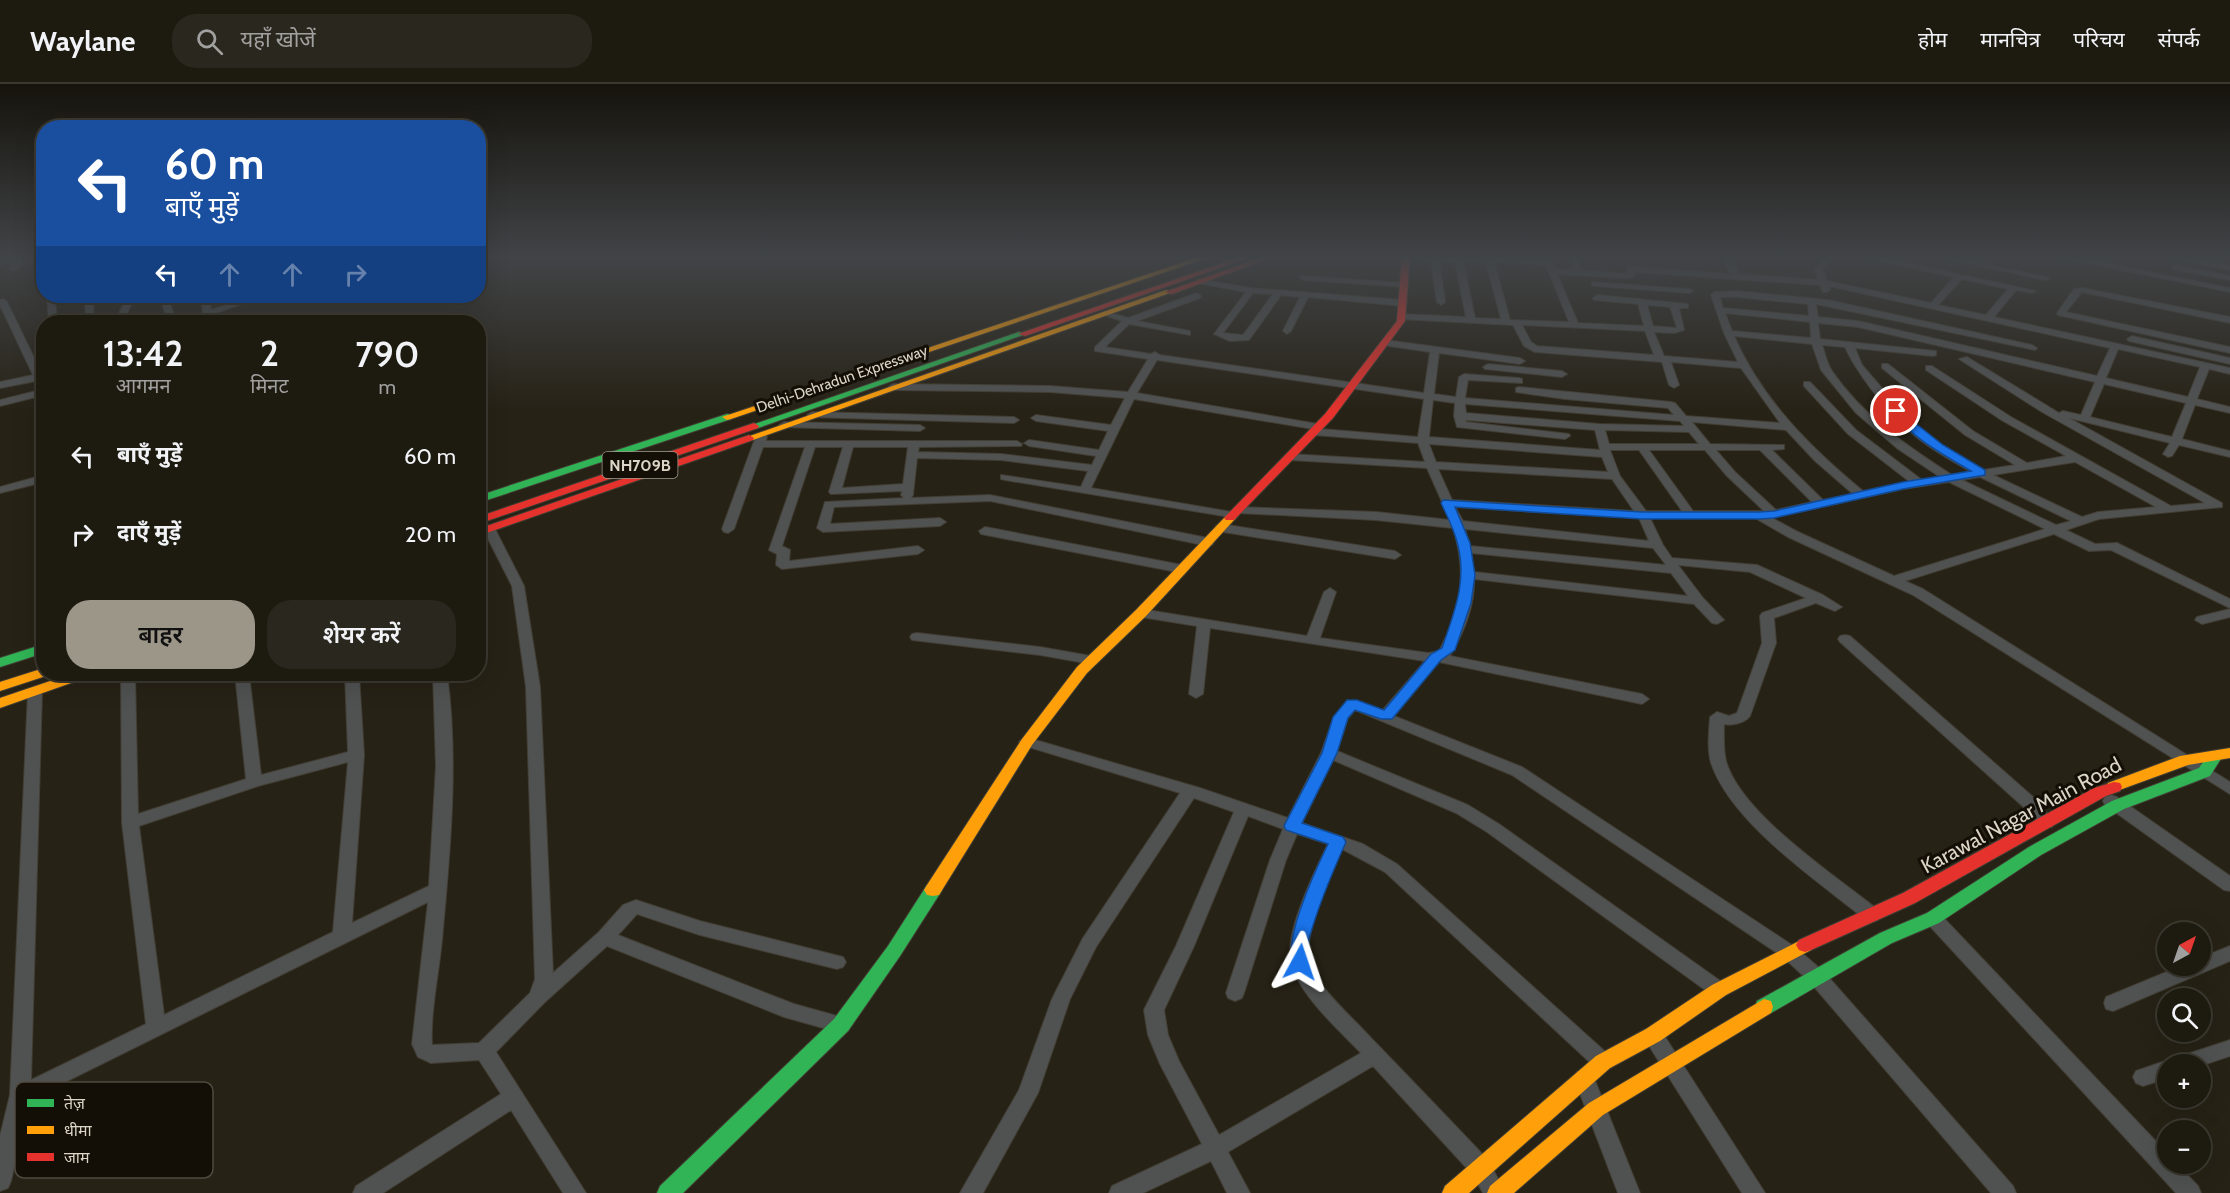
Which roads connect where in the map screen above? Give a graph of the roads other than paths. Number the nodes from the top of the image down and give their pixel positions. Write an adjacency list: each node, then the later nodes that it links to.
1 (6, 308): 58 (street)
2 (206, 308): 25 (street)
3 (225, 308): 25 (street)
4 (1054, 308): 126 (main road)
5 (1086, 308): 79 (main road, Delhi-Dehradun Expressway / NH709B)
6 (1099, 308): 79 (main road, Delhi-Dehradun Expressway / NH709B)
7 (1142, 308): 29 (main road)
8 (1155, 308): 29 (street)
9 (1238, 308): 10 (street)
10 (1267, 308)
11 (1299, 308): 37 (street)
12 (1403, 308): 28 (main road)
13 (1469, 308): 32 (street)
14 (1506, 308): 34 (street)
15 (1568, 308): 35 (street)
16 (1643, 308): 36 (street)
17 (1675, 308): 36 (street)
18 (1812, 308): 30 (street)
19 (1850, 308): 46 (street)
20 (1936, 308): 31 (street)
21 (1997, 308): 31 (street)
22 (2065, 308): 26 (street)
23 (2170, 308): 33 (street)
24 (1719, 310): 30 (street); 40 (street)
25 (207, 314): 27 (street)
26 (2061, 314): 38 (street); 48 (street)
27 (204, 315)
28 (1402, 317): 32 (street); 43 (main road)
29 (1119, 318): 39 (street); 51 (street); 71 (main road)
30 (1812, 319): 42 (street); 56 (street)
31 (1988, 319): 38 (street)
32 (1471, 320): 34 (street)
33 (2230, 320)
34 (1511, 322): 35 (street); 49 (street)
35 (1575, 325): 36 (street)
36 (1649, 329): 52 (street)
37 (1287, 331)
38 (2046, 331): 45 (street); 46 (street)
39 (1187, 333)
40 (1728, 333): 42 (street); 57 (street)
41 (2132, 339): 55 (street)
42 (1816, 342): 44 (street); 119 (street)
43 (1385, 344): 47 (street); 69 (main road)
44 (1849, 345): 50 (street); 116 (street)
45 (2115, 346): 60 (street); 66 (street)
46 (2032, 348): 56 (street)
47 (1435, 350): 54 (street); 74 (street)
48 (2230, 350)
49 (1558, 352): 52 (street); 64 (street)
50 (1933, 353)
51 (1155, 355): 69 (street); 73 (street)
52 (1663, 359): 57 (street); 70 (street)
53 (1964, 359): 80 (street)
54 (1520, 361)
55 (2230, 361)
56 (2021, 362): 66 (street)
57 (1742, 365): 88 (street)
58 (36, 366)
59 (1885, 366): 114 (street)
60 (2205, 366): 63 (street); 77 (street)
61 (1488, 367): 64 (street)
62 (1929, 368): 112 (street)
63 (2230, 371)
64 (1562, 374): 75 (street)
65 (36, 379): 67 (street)
66 (2101, 380): 77 (street); 85 (street)
67 (1, 382)
68 (1807, 384): 121 (street)
69 (1354, 385): 74 (street); 93 (main road)
70 (1674, 385)
71 (893, 387): 73 (street); 79 (main road)
72 (36, 394): 78 (street)
73 (1131, 395): 91 (street); 93 (street)
74 (1429, 396): 76 (street); 96 (street)
75 (1565, 396): 76 (street); 84 (street)
76 (1460, 400): 82 (street); 84 (street)
77 (2191, 401): 81 (street); 97 (street)
78 (0, 403)
79 (802, 410): 86 (street); 87 (main road); 131 (main road, Delhi-Dehradun Expressway / NH709B); 142 (main road, Delhi-Dehradun Expressway / NH709B)
80 (2046, 410): 85 (street); 130 (street)
81 (2230, 410)
82 (1459, 416): 90 (street); 94 (street)
83 (1036, 418): 91 (street)
84 (1683, 418): 88 (street); 92 (street)
85 (2084, 419): 97 (street)
86 (1014, 420)
87 (784, 425): 89 (street); 95 (main road)
88 (1788, 427): 125 (street)
89 (920, 428)
90 (1599, 428): 92 (street); 107 (street)
91 (1114, 429): 108 (street)
92 (1690, 429): 103 (street)
93 (1316, 430): 96 (street); 111 (main road)
94 (1564, 436)
95 (761, 438): 99 (street); 143 (main road); 145 (street)
96 (1423, 441): 107 (street); 113 (street)
97 (2176, 441): 109 (street); 110 (street)
98 (1029, 443): 108 (street)
99 (811, 444): 100 (street); 152 (street)
100 (849, 444): 106 (street); 122 (street)
101 (1017, 444): 106 (street)
102 (1641, 446): 103 (street); 107 (street); 138 (street)
103 (1706, 446): 104 (street); 135 (street)
104 (1763, 447): 105 (street); 129 (street)
105 (1780, 447)
106 (913, 450): 115 (street); 122 (street)
107 (1605, 450): 117 (street)
108 (1102, 454): 115 (street)
109 (2168, 454)
110 (2230, 454)
111 (1290, 457): 113 (street); 133 (main road)
112 (2076, 458): 114 (street); 132 (street)
113 (1432, 464): 117 (street); 128 (street)
114 (2023, 465): 116 (street)
115 (1095, 469): 124 (street)
116 (1982, 473): 119 (street); 139 (street)
117 (1615, 476): 136 (street)
118 (1005, 477): 124 (street)
119 (1950, 478): 121 (street); 146 (street)
120 (36, 480): 123 (street)
121 (1919, 483): 125 (street)
122 (908, 487): 127 (street)
123 (0, 490)
124 (1085, 490): 133 (street)
125 (1860, 494): 129 (street)
126 (486, 497)
127 (907, 501): 140 (street); 149 (street)
128 (1447, 503): 136 (street); 141 (street)
129 (1821, 504): 135 (street)
130 (2218, 505): 132 (street); 134 (street)
131 (486, 508)
132 (2168, 509): 139 (street)
133 (1235, 513): 141 (street); 144 (main road)
134 (2230, 513)
135 (1774, 514): 137 (street)
136 (1642, 515): 138 (street); 150 (street)
137 (1759, 515): 138 (street); 157 (street)
138 (1691, 516)
139 (2080, 521): 146 (street)
140 (940, 522)
141 (1458, 524): 150 (street); 151 (street)
142 (486, 527)
143 (486, 527)
144 (1221, 528): 149 (main road); 153 (street)
145 (728, 529)
146 (2054, 530): 157 (street); 161 (street)
147 (984, 531): 155 (street)
148 (486, 534): 220 (street)
149 (1208, 542): 155 (main road)
150 (1657, 545): 154 (street)
151 (1464, 549): 154 (street); 156 (street)
152 (918, 550)
153 (1395, 555)
154 (1672, 566): 159 (street); 160 (street)
155 (1182, 569): 163 (main road)
156 (1468, 575): 160 (street); 172 (street)
157 (1896, 580): 194 (street)
158 (1330, 592): 170 (street)
159 (1818, 598): 162 (street); 208 (street)
160 (1698, 601): 165 (street)
161 (2230, 604)
162 (1835, 608)
163 (1141, 613): 167 (street); 173 (main road)
164 (2230, 613): 166 (street)
165 (1717, 620)
166 (2202, 620)
167 (1204, 624): 170 (street); 185 (street)
168 (917, 637): 173 (street)
169 (1845, 639): 203 (street)
170 (1312, 640): 172 (street)
171 (36, 651): 175 (main road)
172 (1436, 657): 186 (street); 188 (street)
173 (1091, 660): 189 (main road)
174 (36, 662): 176 (main road)
175 (0, 663)
176 (0, 674)
177 (36, 675): 183 (main road)
178 (63, 681): 184 (main road)
179 (128, 681): 202 (street)
180 (243, 681): 196 (street)
181 (352, 681): 192 (street)
182 (441, 681): 207 (street)
183 (0, 687)
184 (35, 691): 187 (main road); 234 (street)
185 (1196, 694)
186 (1642, 699)
187 (0, 703)
188 (1386, 716): 190 (street); 212 (street)
189 (1027, 742): 198 (street); 222 (main road)
190 (1329, 753): 204 (street); 218 (street)
191 (2230, 753): 193 (main road, Karawal Nagar Main Road)
192 (356, 754): 196 (street); 210 (street)
193 (2214, 757): 194 (main road, Karawal Nagar Main Road); 195 (main road)
194 (2185, 760): 195 (street); 199 (main road, Karawal Nagar Main Road)
195 (2205, 772): 197 (street); 200 (main road, Karawal Nagar Main Road)
196 (254, 783): 202 (street)
197 (2230, 789)
198 (1190, 791): 201 (street); 245 (street)
199 (2100, 792): 200 (street); 203 (main road, Karawal Nagar Main Road)
200 (2118, 805): 206 (street); 209 (main road, Karawal Nagar Main Road)
201 (1243, 809): 204 (street); 239 (street)
202 (130, 823): 223 (street)
203 (2046, 823): 208 (main road, Karawal Nagar Main Road)
204 (1292, 826): 205 (street); 219 (street)
205 (1337, 842): 228 (street); 229 (street)
206 (2230, 885)
207 (438, 889): 210 (street); 226 (street)
208 (1872, 915): 212 (main road, Karawal Nagar Main Road)
209 (1933, 918): 217 (main road, Karawal Nagar Main Road); 253 (street)
210 (342, 936): 223 (street)
211 (604, 937): 215 (street); 220 (street); 222 (street)
212 (1789, 952): 217 (street); 218 (main road, Karawal Nagar Main Road)
213 (2230, 953): 214 (street)
214 (2211, 961)
215 (837, 962)
216 (2176, 976): 221 (street)
217 (1817, 977): 230 (main road, Karawal Nagar Main Road); 252 (street)
218 (1719, 990): 224 (main road, Karawal Nagar Main Road)
219 (1235, 993)
220 (538, 997): 226 (street)
221 (2113, 1003)
222 (841, 1024): 244 (main road)
223 (156, 1028): 235 (street)
224 (1653, 1035): 229 (main road, Karawal Nagar Main Road); 230 (street)
225 (2230, 1048): 227 (street)
226 (484, 1051): 236 (street)
227 (2211, 1054)
228 (1375, 1055): 239 (street); 240 (street)
229 (1603, 1062): 233 (main road, Karawal Nagar Main Road)
230 (1671, 1064): 237 (main road, Karawal Nagar Main Road); 251 (street)
231 (2157, 1073): 232 (street)
232 (2143, 1077)
233 (1584, 1078): 237 (street); 240 (main road, Karawal Nagar Main Road)
234 (20, 1082)
235 (46, 1082)
236 (514, 1097): 242 (street); 243 (street)
237 (1596, 1108): 249 (main road, Karawal Nagar Main Road); 250 (street)
238 (15, 1116): 241 (street)
239 (1216, 1148): 246 (street); 247 (street)
240 (1481, 1168): 248 (main road, Karawal Nagar Main Road); 249 (street)
241 (0, 1181)
242 (364, 1193)
243 (575, 1193)
244 (668, 1193)
245 (971, 1193)
246 (1120, 1193)
247 (1239, 1193)
248 (1453, 1193)
249 (1496, 1193)
250 (1629, 1193)
251 (1754, 1193)
252 (2005, 1193)
253 (2190, 1193)

